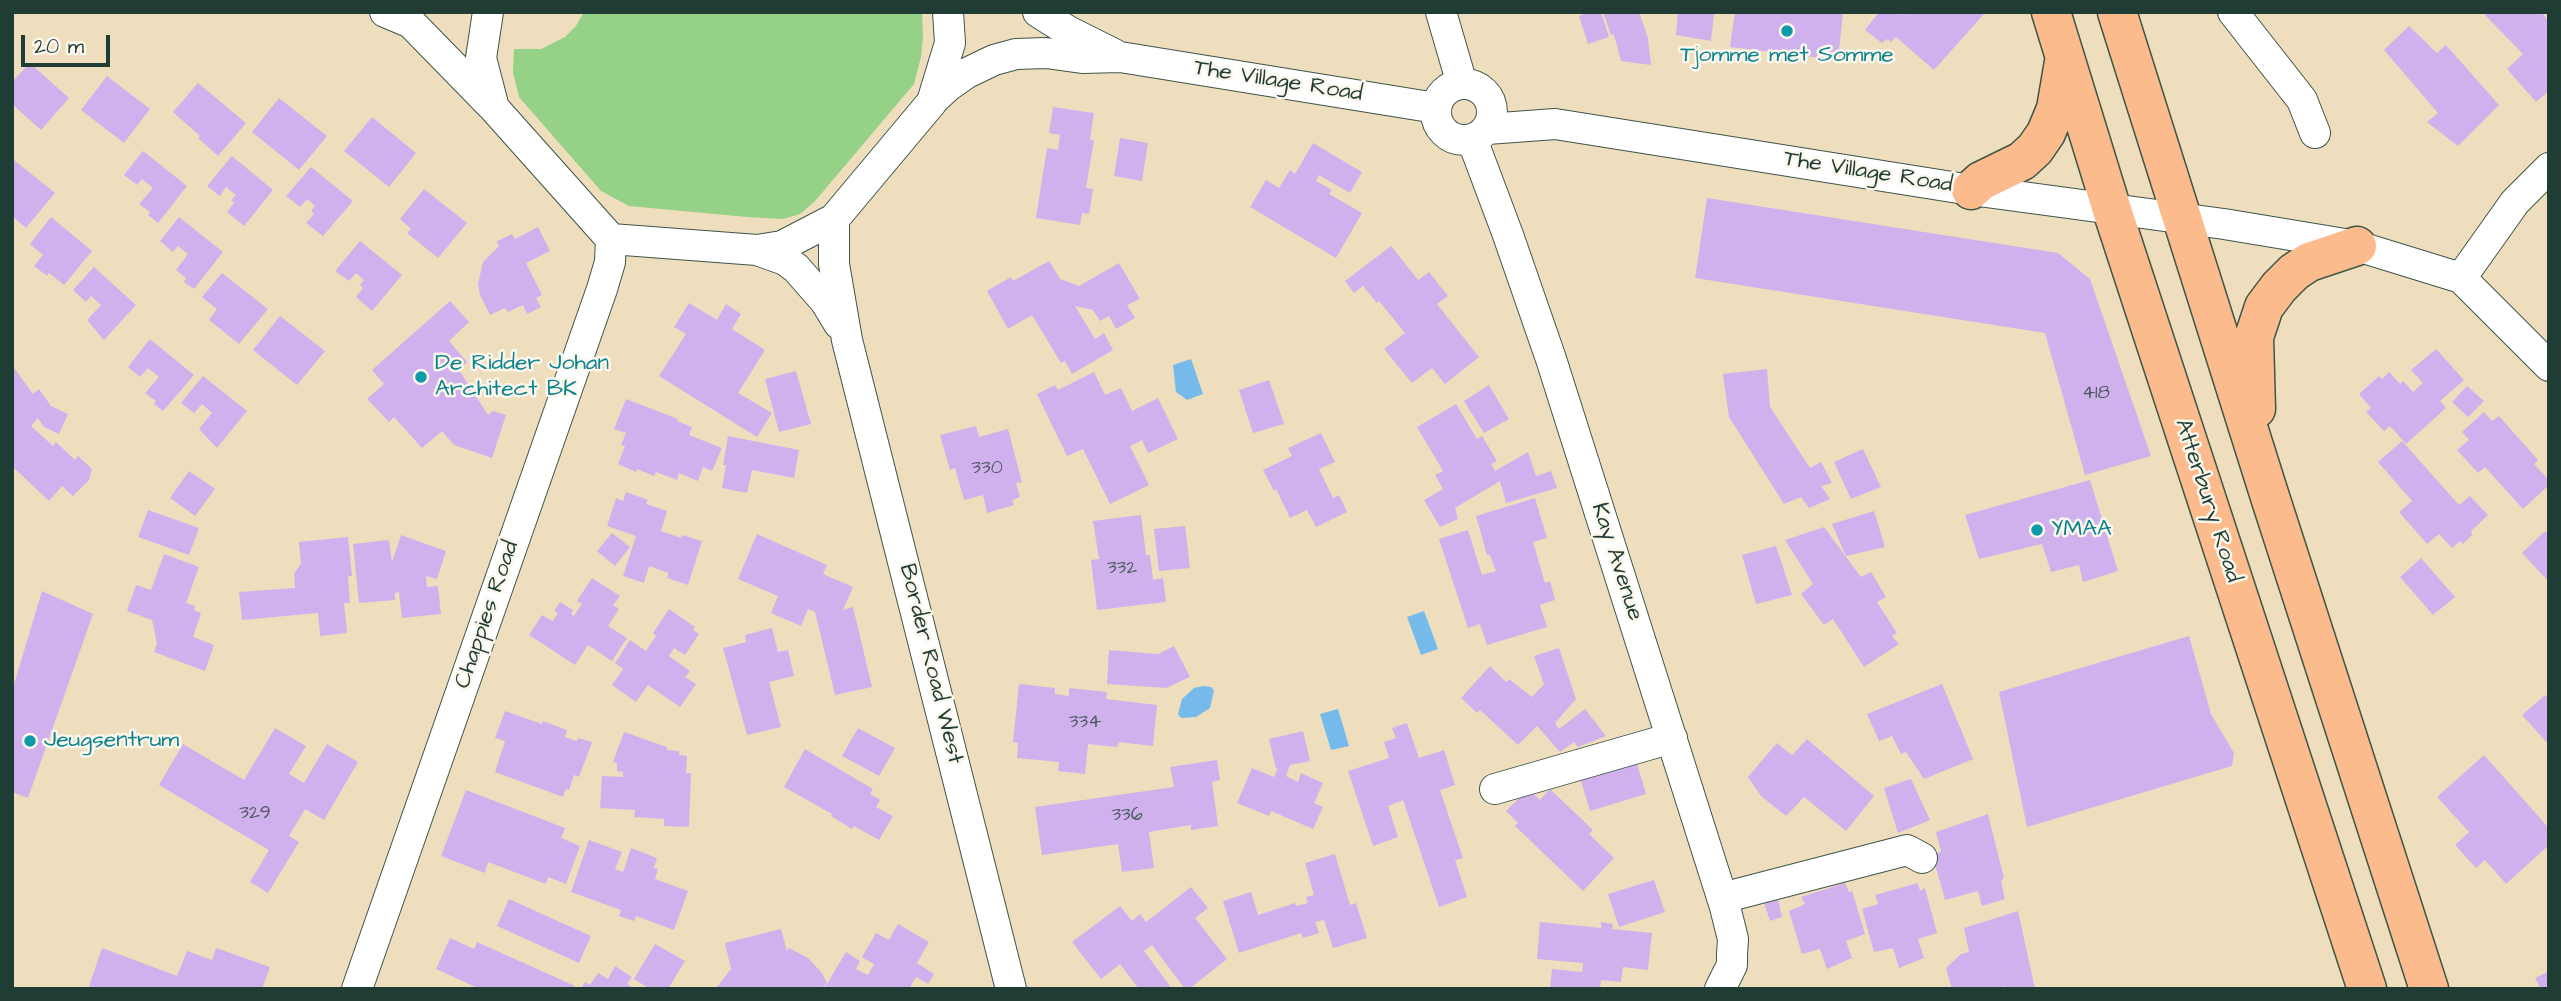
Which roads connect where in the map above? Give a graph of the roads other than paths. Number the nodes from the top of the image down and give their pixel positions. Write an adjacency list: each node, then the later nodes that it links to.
1 (385, 12): 13 (street)
2 (488, 12): 13 (street)
3 (948, 12): 12 (street)
4 (1038, 12): 9 (street, The Village Road)
5 (1441, 12): 11 (street)
6 (2051, 12): 10 (main road, Atterbury Road)
7 (2117, 12): 21 (main road)
8 (2234, 12): 16 (street)
9 (1120, 57): 12 (street, The Village Road); 14 (street, The Village Road)
10 (2065, 57): 19 (main road); 20 (main road, Atterbury Road)
11 (1474, 89): 14 (street); 15 (street); 17 (street)
12 (932, 102): 22 (street)
13 (494, 108): 23 (street)
14 (1436, 108): 17 (street)
15 (1555, 124): 17 (street); 19 (street, The Village Road)
16 (2315, 133)
17 (1479, 134): 30 (street, Kay Avenue)
18 (2549, 167): 26 (street)
19 (1971, 190): 20 (street, The Village Road)
20 (2112, 210): 21 (street, The Village Road); 37 (main road, Atterbury Road)
21 (2180, 218): 24 (street, The Village Road); 29 (main road)
22 (834, 219): 25 (street); 27 (street, Border Road West)
23 (611, 239): 25 (street); 34 (street, Chappies Road)
24 (2357, 246): 26 (street, The Village Road); 29 (main road)
25 (757, 250): 27 (street, Border Road West)
26 (2462, 278): 28 (street)
27 (847, 340): 35 (street, Border Road West)
28 (2549, 366)
29 (2270, 497): 38 (main road)
30 (1672, 738): 31 (street); 33 (street, Kay Avenue)
31 (1495, 789)
32 (1922, 858): 33 (street)
33 (1722, 898): 36 (street, Kay Avenue)
34 (357, 989)
35 (1011, 989)
36 (1720, 989)
37 (2367, 989)
38 (2429, 989)

